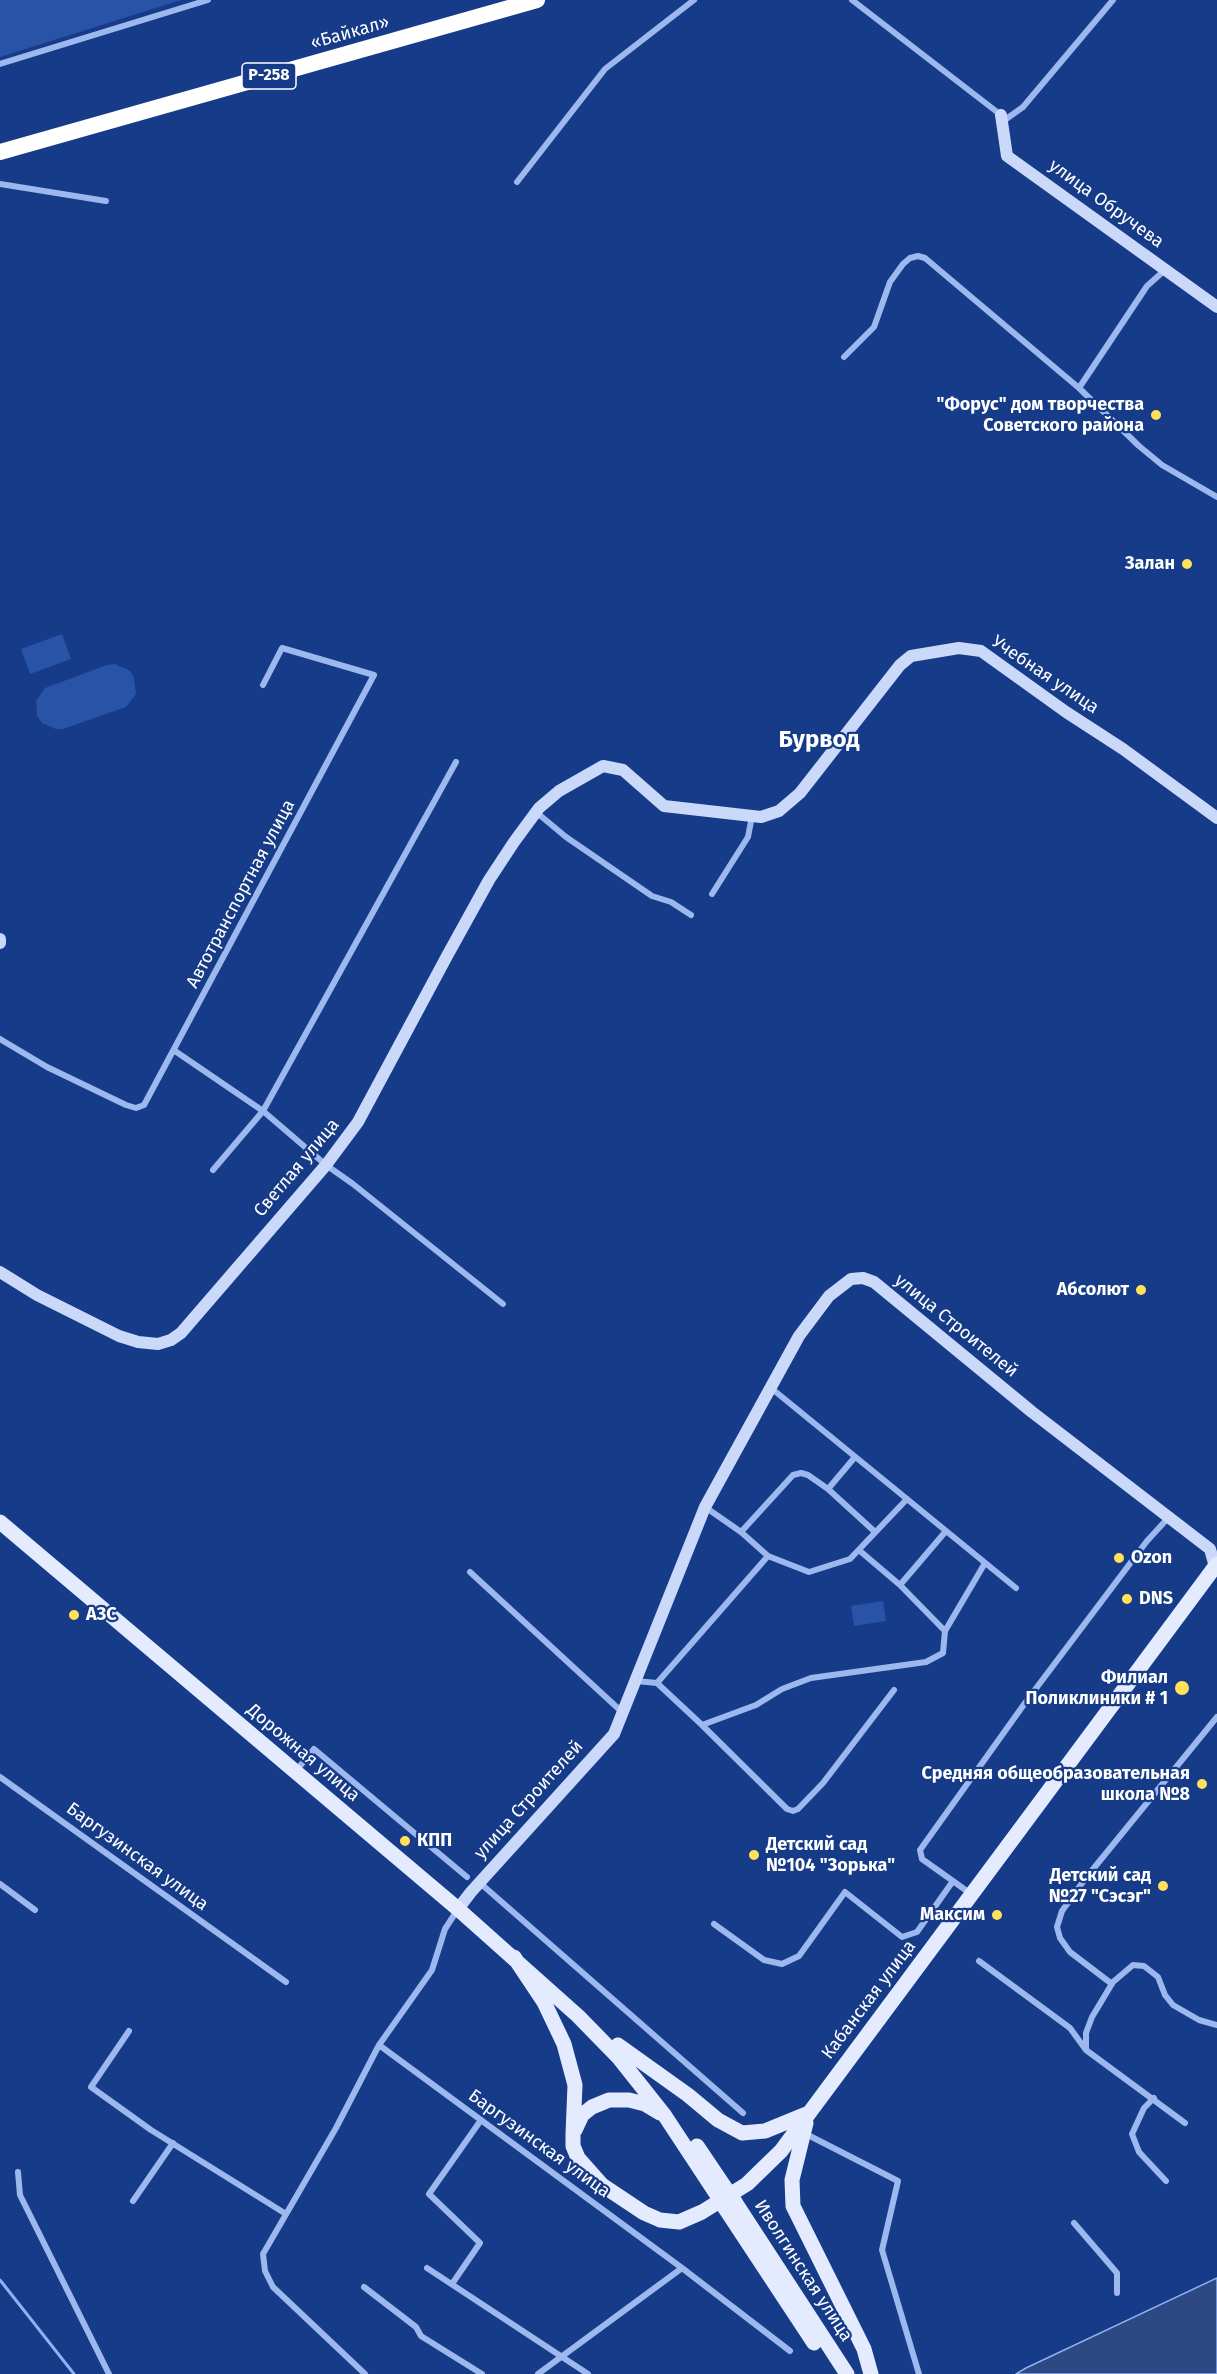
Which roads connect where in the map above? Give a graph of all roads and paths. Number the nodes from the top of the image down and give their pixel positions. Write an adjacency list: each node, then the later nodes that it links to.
1 (208, 0): 6 (street)
2 (537, 0): 8 (highway, «Байкал» / Р-258)
3 (694, 0): 9 (street)
4 (852, 0): 7 (street)
5 (1113, 0): 7 (street)
6 (0, 64)
7 (1002, 118): 12 (street, улица Обручева)
8 (0, 152)
9 (517, 182)
10 (0, 184): 11 (street)
11 (106, 201)
12 (1166, 270): 13 (street, улица Обручева); 15 (street)
13 (1217, 307)
14 (844, 357): 15 (street)
15 (1079, 388): 16 (street)
16 (1217, 497)
17 (263, 685): 25 (street, Автотранспортная улица)
18 (456, 762): 26 (street)
19 (538, 810): 20 (street, Учебная улица); 23 (street); 27 (street, Светлая улица)
20 (752, 816): 21 (street, Учебная улица); 22 (street)
21 (1217, 818)
22 (712, 894)
23 (691, 915)
24 (0, 1039): 25 (street, Автотранспортная улица)
25 (175, 1051): 26 (street)
26 (263, 1111): 27 (street); 28 (street)
27 (326, 1165): 29 (street, Светлая улица); 30 (street)
28 (213, 1170)
29 (0, 1272)
30 (503, 1304)
31 (771, 1388): 32 (street); 35 (street, улица Строителей); 36 (street, улица Строителей)
32 (855, 1457): 33 (street); 34 (street)
33 (828, 1490): 39 (street); 40 (street)
34 (907, 1499): 38 (street); 40 (street)
35 (705, 1507): 39 (street); 49 (street, улица Строителей)
36 (1169, 1516): 44 (street, улица Строителей); 58 (street)
37 (0, 1522): 55 (main road, Дорожная улица)
38 (946, 1531): 43 (street); 46 (street)
39 (741, 1532): 42 (street)
40 (874, 1532): 41 (street)
41 (860, 1551): 42 (street); 46 (street)
42 (768, 1556): 50 (street)
43 (985, 1563): 47 (street); 48 (street)
44 (1216, 1567): 61 (main road, Кабанская улица)
45 (470, 1572): 52 (street)
46 (900, 1585): 48 (street)
47 (1017, 1588)
48 (945, 1631): 54 (street)
49 (634, 1680): 50 (street); 52 (street, улица Строителей)
50 (657, 1683): 54 (street)
51 (894, 1690): 54 (street)
52 (622, 1712): 59 (street, улица Строителей)
53 (1217, 1717): 68 (street)
54 (702, 1725)
55 (294, 1773): 57 (street); 62 (main road, Дорожная улица)
56 (0, 1777): 67 (street, Баргузинская улица)
57 (467, 1877)
58 (952, 1881): 61 (street); 64 (street)
59 (480, 1882): 62 (street, улица Строителей); 76 (street)
60 (0, 1884): 63 (street)
61 (971, 1895): 77 (main road, Кабанская улица)
62 (458, 1909): 65 (main road, Дорожная улица); 72 (street)
63 (35, 1910)
64 (714, 1924)
65 (514, 1958): 69 (main road, Дорожная улица); 82 (main road, Кабанская улица)
66 (979, 1962): 74 (street)
67 (286, 1982)
68 (1112, 1984): 70 (street); 74 (street)
69 (578, 2016): 73 (main road, Дорожная улица); 78 (main road, Дорожная улица)
70 (1217, 2025)
71 (129, 2031): 83 (street)
72 (379, 2045): 79 (street, Баргузинская улица); 88 (street)
73 (618, 2045): 77 (main road); 86 (main road, Дорожная улица)
74 (1086, 2050): 75 (street)
75 (1154, 2098): 80 (street); 85 (street)
76 (743, 2113)
77 (809, 2113): 81 (main road, Кабанская улица); 82 (main road, Кабанская улица)
78 (665, 2116): 82 (main road); 86 (main road, Дорожная улица)
79 (481, 2120): 91 (street, Баргузинская улица); 92 (street)
80 (1185, 2123)
81 (804, 2133): 104 (main road, Кабанская улица); 105 (street)
82 (573, 2134)
83 (172, 2143): 87 (street); 88 (street)
84 (18, 2172): 97 (street)
85 (1166, 2181)
86 (726, 2199): 102 (main road, Иволгинская улица); 103 (main road, Иволгинская улица)
87 (133, 2201)
88 (286, 2214): 98 (street)
89 (1074, 2223): 94 (street)
90 (428, 2268): 92 (street)
91 (682, 2268): 95 (street, Баргузинская улица); 96 (street)
92 (452, 2284): 96 (street)
93 (364, 2287): 99 (street)
94 (1117, 2292)
95 (790, 2351)
96 (562, 2357): 100 (street); 101 (street)
97 (109, 2374)
98 (365, 2374)
99 (482, 2374)
100 (538, 2374)
101 (588, 2374)
102 (835, 2374)
103 (847, 2374)
104 (871, 2374)
105 (919, 2374)

